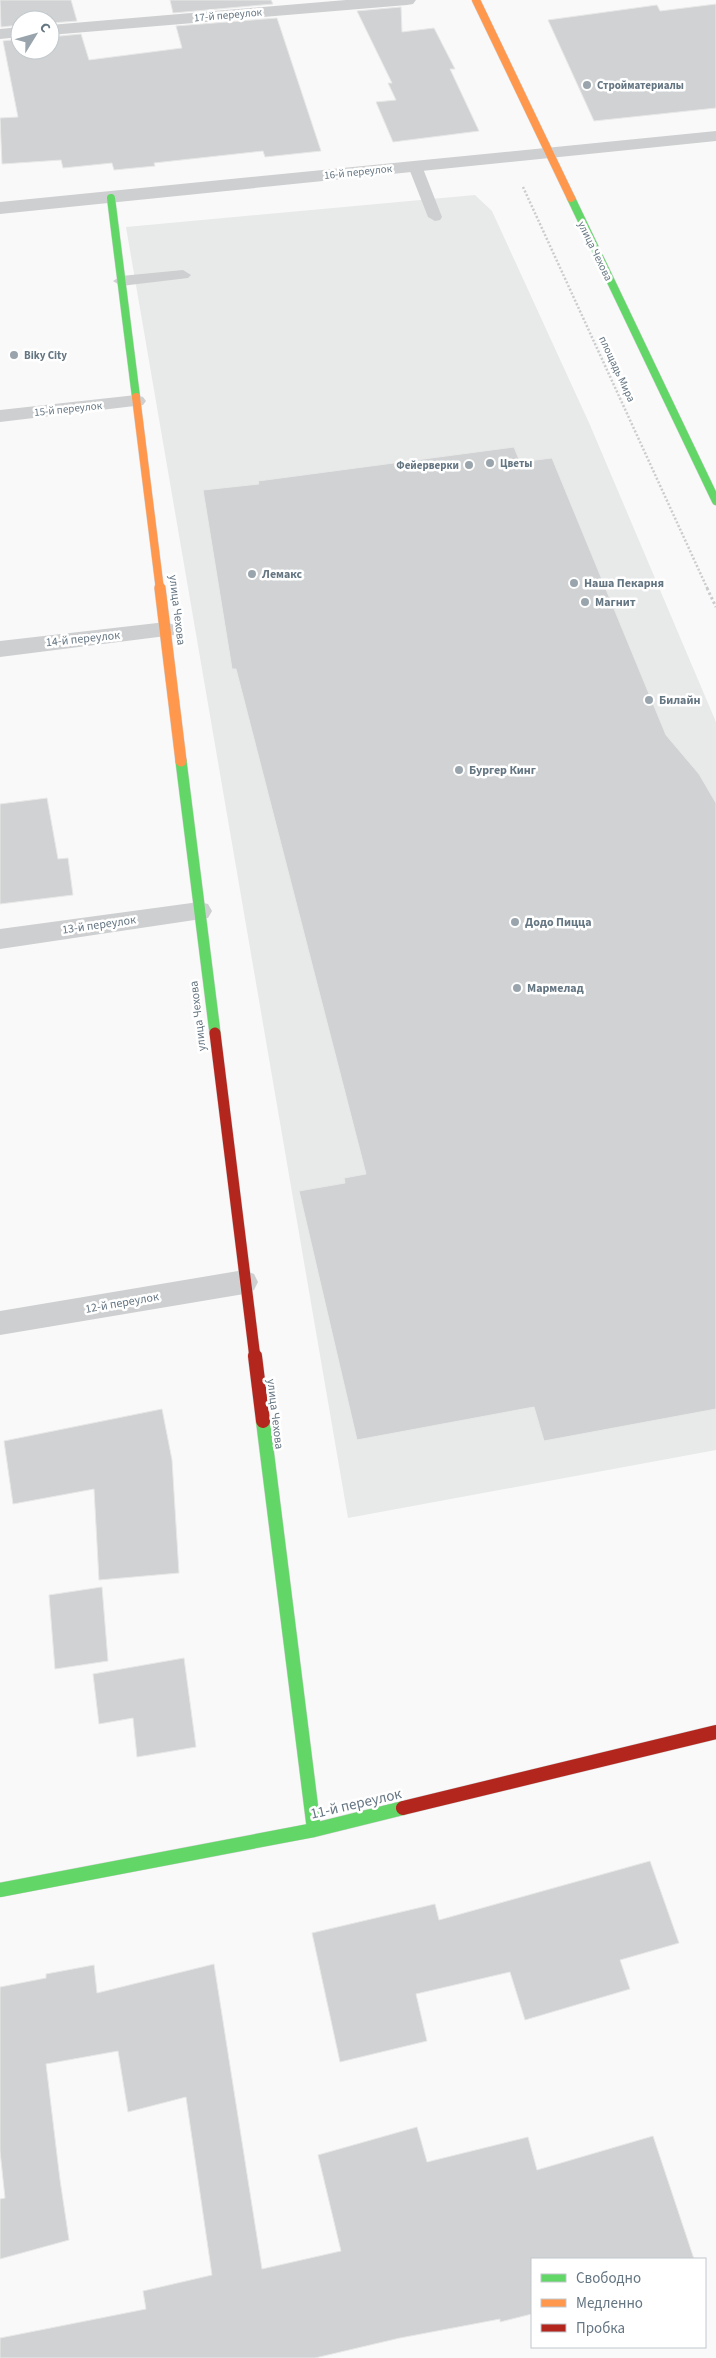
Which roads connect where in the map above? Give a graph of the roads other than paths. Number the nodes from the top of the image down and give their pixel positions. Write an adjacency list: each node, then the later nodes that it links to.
1 (406, 0): 3 (street, 17-й переулок)
2 (476, 0): 5 (street, улица Чехова)
3 (60, 29)
4 (716, 136): 5 (street, 16-й переулок)
5 (547, 152): 6 (street, 16-й переулок); 14 (street, улица Чехова)
6 (415, 166): 7 (street, 16-й переулок); 9 (lane)
7 (111, 198): 8 (street, 16-й переулок); 11 (street, улица Чехова)
8 (0, 208)
9 (435, 217)
10 (183, 275): 11 (lane)
11 (121, 281): 12 (street, улица Чехова)
12 (136, 401): 13 (street, 15-й переулок); 15 (street, улица Чехова)
13 (0, 416)
14 (716, 501)
15 (166, 630): 16 (street, 14-й переулок); 17 (street, улица Чехова)
16 (0, 648)
17 (199, 911): 18 (street, 13-й переулок); 19 (street, улица Чехова)
18 (0, 939)
19 (244, 1282): 20 (street, 12-й переулок); 22 (street, улица Чехова)
20 (0, 1323)
21 (716, 1732): 22 (street, 11-й переулок)
22 (314, 1830): 23 (street, 11-й переулок)
23 (0, 1890)

